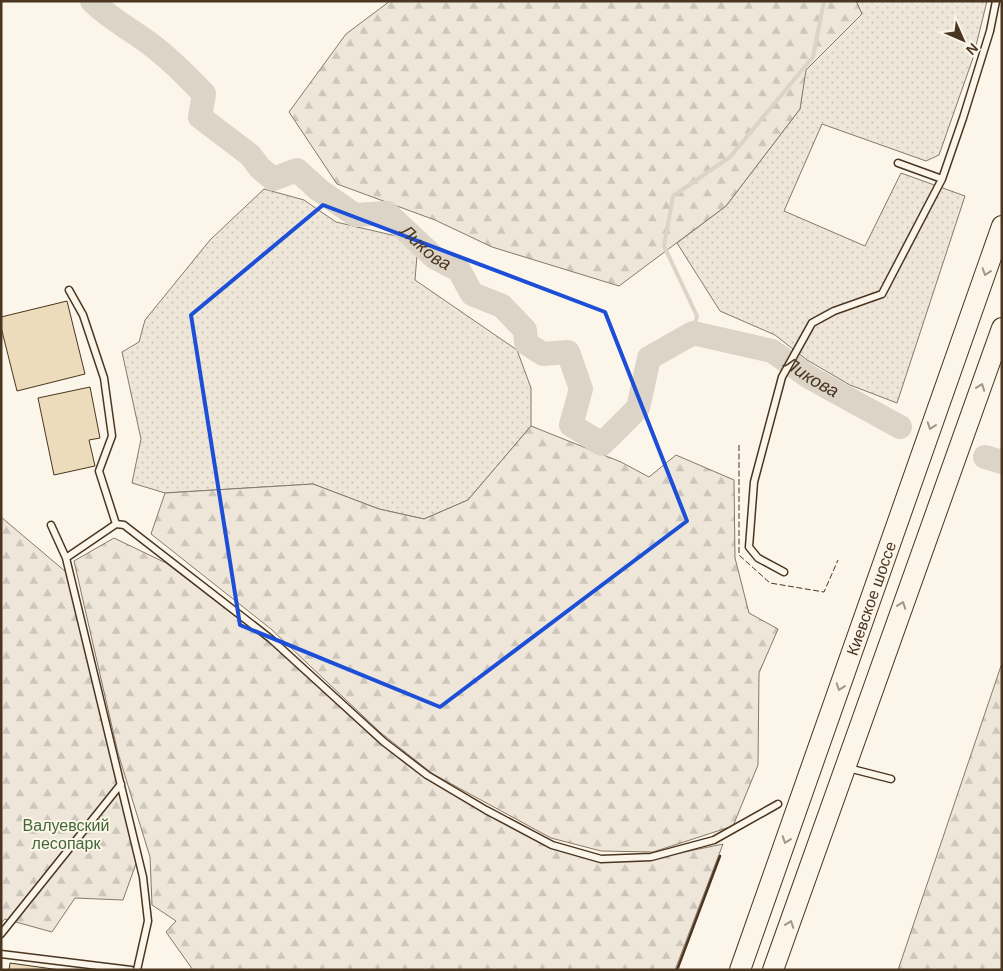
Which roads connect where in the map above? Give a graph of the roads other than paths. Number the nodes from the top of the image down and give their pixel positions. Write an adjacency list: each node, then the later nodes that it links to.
1 (996, 1): 3 (lane)
2 (898, 163): 3 (lane)
3 (942, 179): 10 (lane)
4 (1002, 226): 19 (highway, Киевское шоссе, one-way to 19)
5 (69, 290): 7 (lane)
6 (1002, 328): 11 (highway, Киевское шоссе, one-way to 6)
7 (116, 524): 9 (lane); 14 (lane)
8 (51, 525): 9 (lane)
9 (66, 558): 13 (lane)
10 (784, 572)
11 (846, 768): 12 (lane); 20 (highway, Киевское шоссе, one-way to 11)
12 (890, 779)
13 (122, 784): 15 (lane); 18 (lane)
14 (778, 804)
15 (1, 934)
16 (1, 954): 17 (lane)
17 (131, 970)
18 (137, 970)
19 (740, 970)
20 (773, 970)

